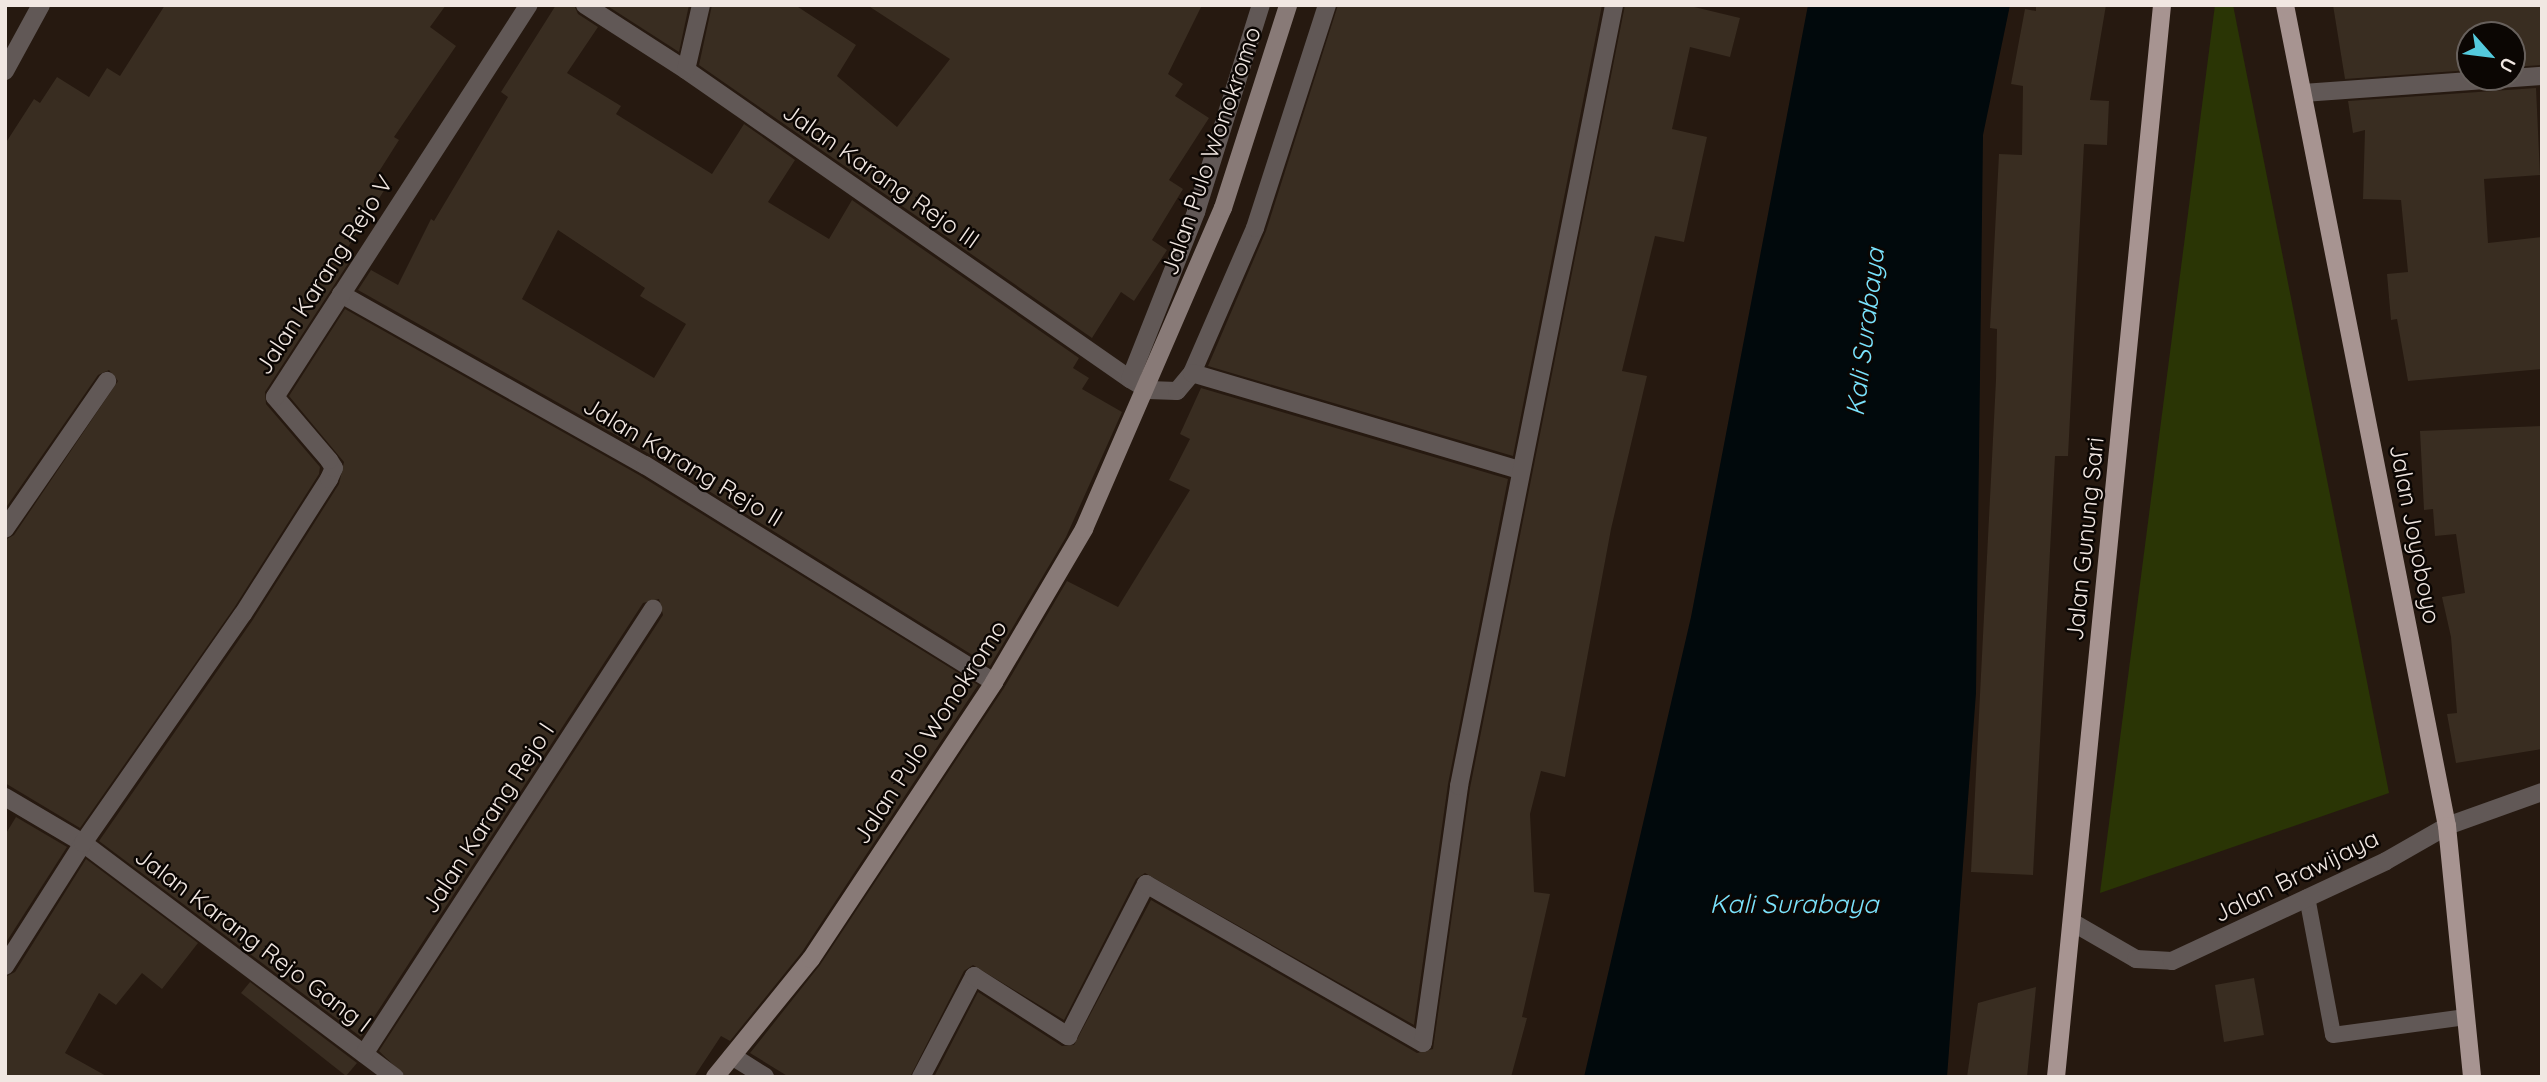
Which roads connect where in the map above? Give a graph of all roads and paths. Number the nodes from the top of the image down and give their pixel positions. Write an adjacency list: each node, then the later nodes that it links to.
1 (41, 5): 12 (street)
2 (529, 5): 15 (street, Jalan Karang Rejo V)
3 (585, 5): 11 (street, Jalan Karang Rejo III)
4 (701, 5): 11 (street)
5 (1261, 5): 17 (street, Jalan Pulo Wonokromo)
6 (1288, 5): 19 (main road, Jalan Pulo Wonokromo)
7 (1326, 5): 16 (street)
8 (1614, 5): 20 (street)
9 (2162, 5): 29 (main road, Jalan Gunung Sari)
10 (2285, 5): 14 (main road, Jalan Joyoboyo)
11 (686, 70): 17 (street, Jalan Karang Rejo III)
12 (5, 71)
13 (2542, 76): 14 (street)
14 (2303, 93): 26 (main road, Jalan Joyoboyo)
15 (341, 294): 23 (street, Jalan Karang Rejo II); 27 (street, Jalan Karang Rejo V)
16 (1192, 373): 19 (street); 20 (street)
17 (1130, 379): 19 (street, Jalan Karang Rejo III)
18 (107, 381): 21 (street)
19 (1148, 390): 23 (main road, Jalan Pulo Wonokromo)
20 (1519, 470): 37 (street)
21 (5, 528)
22 (653, 609): 32 (street, Jalan Karang Rejo I)
23 (994, 682): 33 (main road, Jalan Pulo Wonokromo)
24 (2542, 792): 26 (street, Jalan Brawijaya)
25 (5, 797): 27 (street)
26 (2447, 826): 28 (street, Jalan Brawijaya); 31 (main road, Jalan Joyoboyo)
27 (83, 844): 30 (street); 32 (street, Jalan Karang Rejo Gang I)
28 (2307, 897): 29 (street, Jalan Brawijaya); 31 (lane)
29 (2072, 922): 38 (main road, Jalan Gunung Sari)
30 (5, 966)
31 (2466, 1017): 39 (main road, Jalan Joyoboyo)
32 (364, 1054): 34 (street, Jalan Karang Rejo Gang I)
33 (732, 1056): 35 (main road, Jalan Pulo Wonokromo); 36 (street)
34 (395, 1077)
35 (715, 1077)
36 (765, 1077)
37 (921, 1077)
38 (2056, 1077)
39 (2472, 1077)

